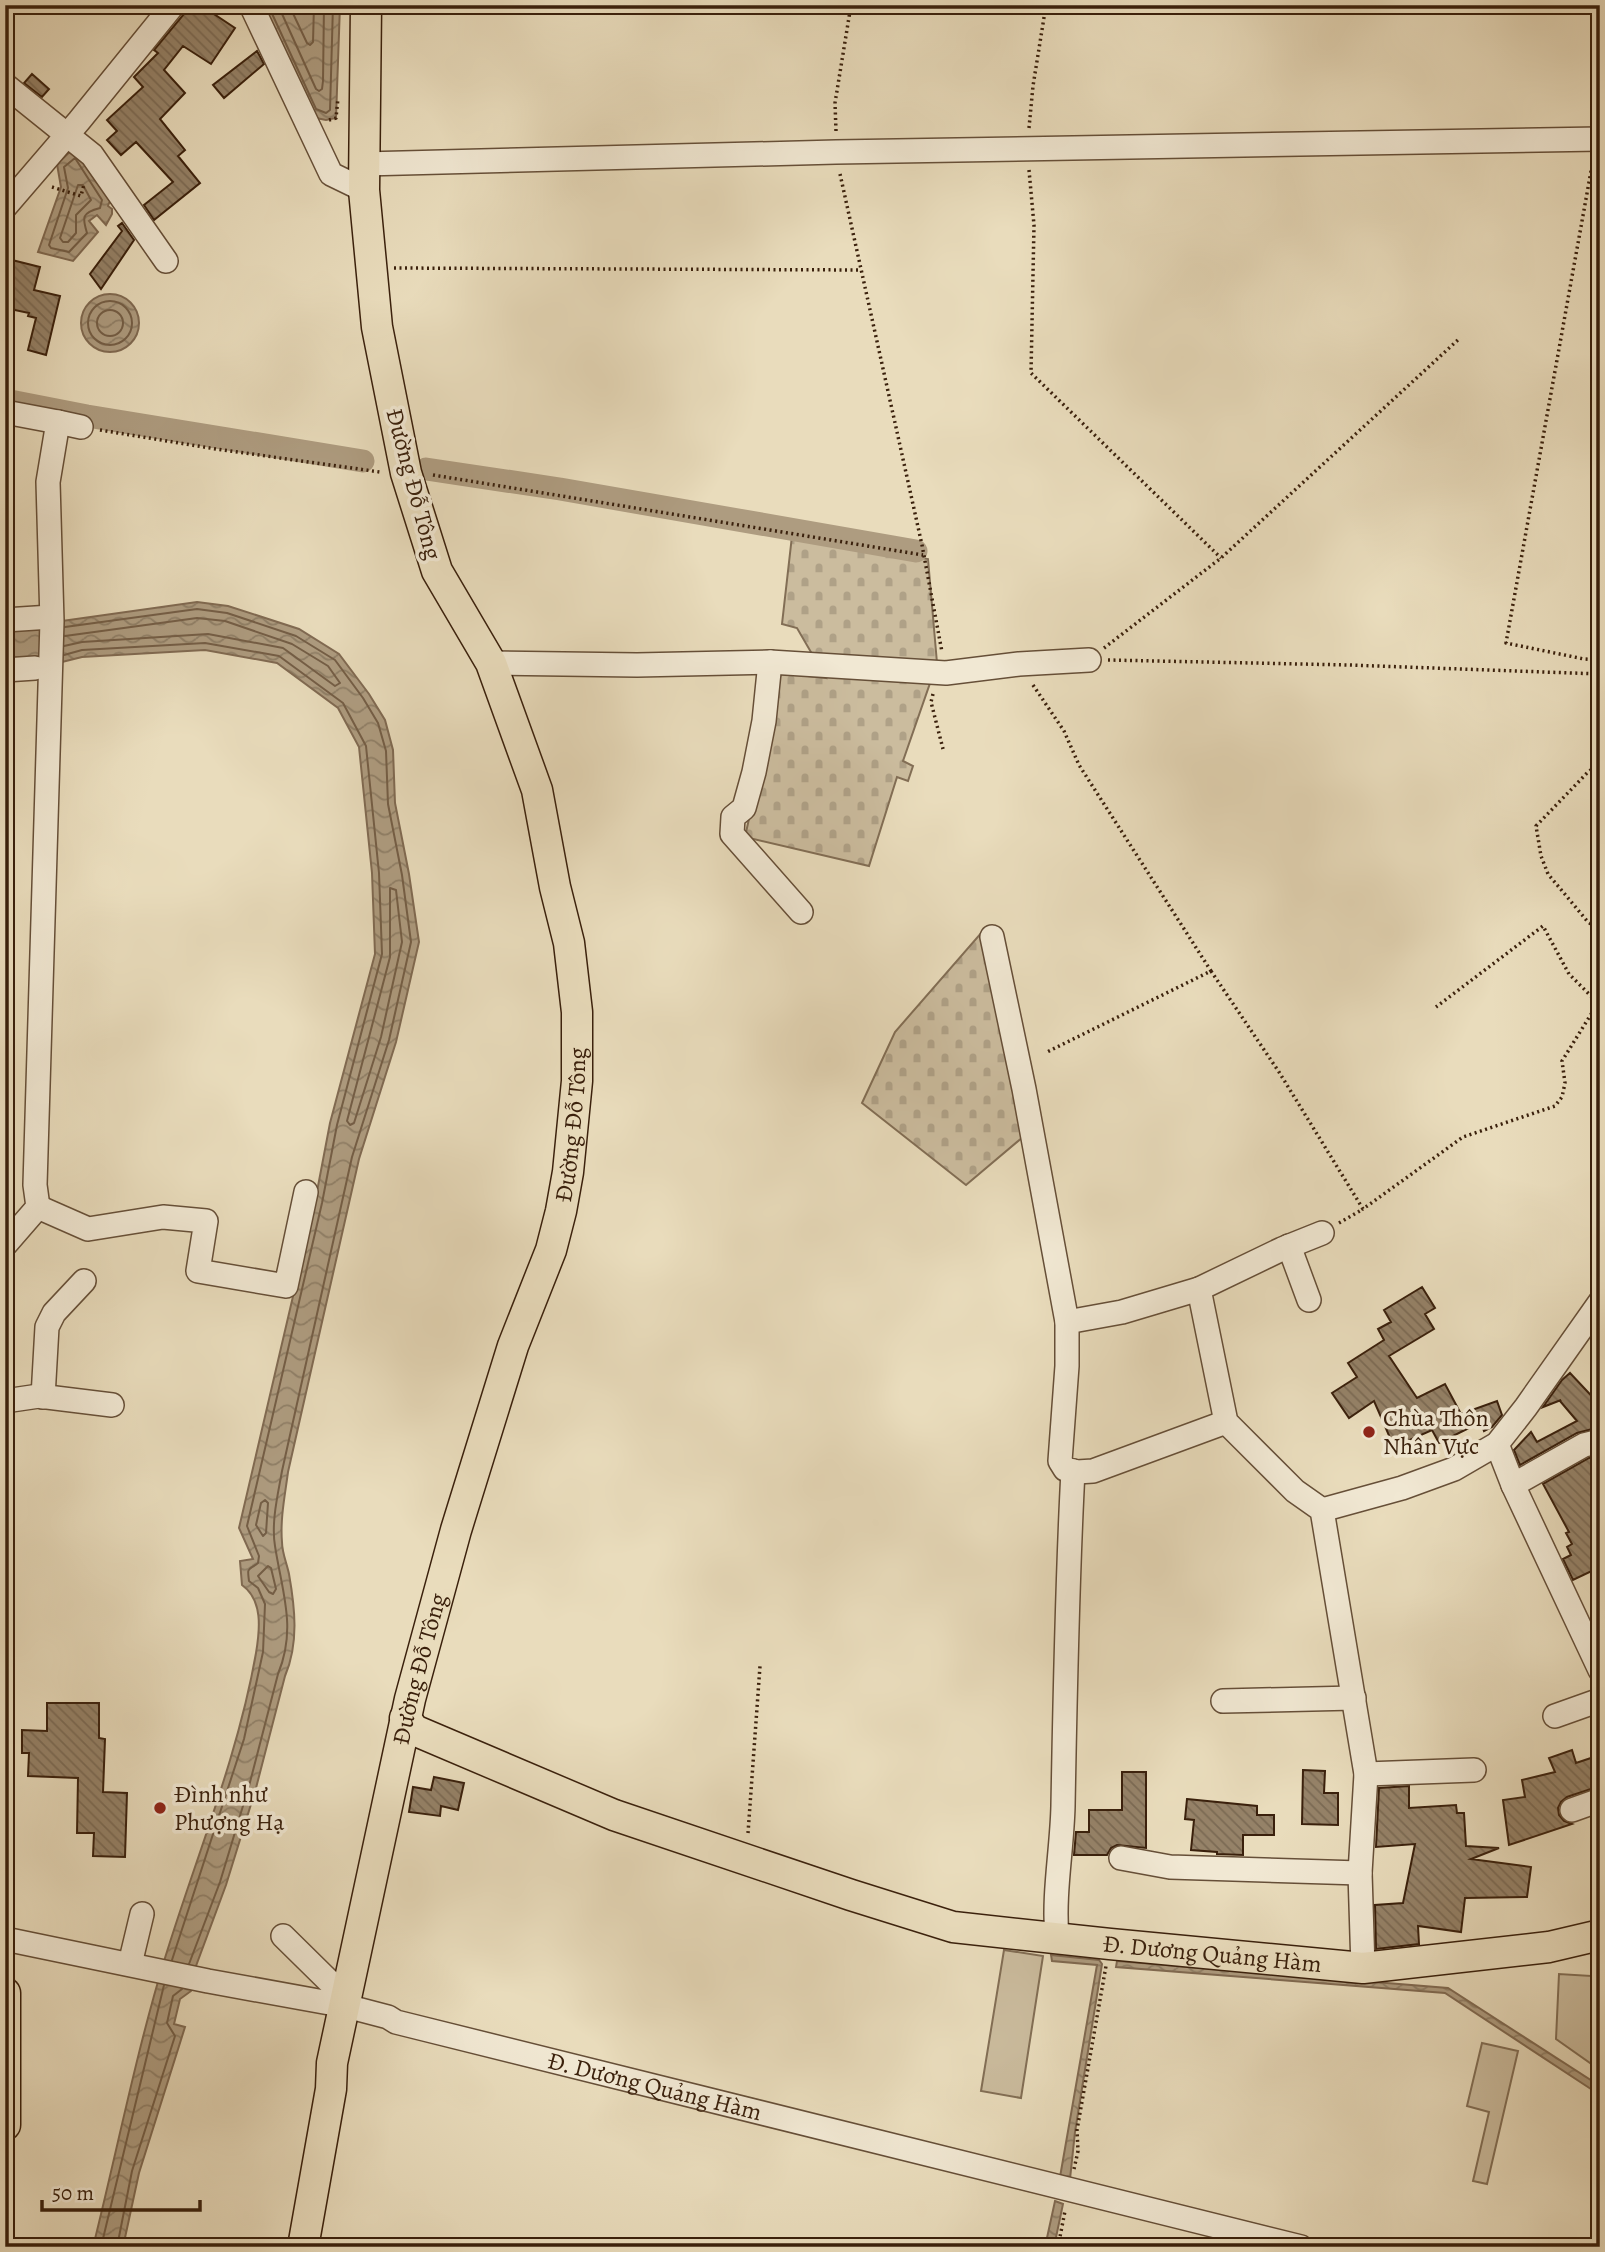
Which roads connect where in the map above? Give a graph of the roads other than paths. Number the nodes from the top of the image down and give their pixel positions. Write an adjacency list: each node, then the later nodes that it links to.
1 (173, 5): 5 (street)
2 (251, 5): 7 (street)
3 (366, 5): 7 (main road, Đường Đỗ Tông)
4 (5, 85): 5 (street)
5 (68, 135): 8 (street); 9 (street)
6 (1598, 139): 7 (street)
7 (364, 177): 17 (main road, Đường Đỗ Tông)
8 (5, 207)
9 (166, 261)
10 (5, 412): 11 (street)
11 (58, 422): 12 (street); 13 (street)
12 (81, 427)
13 (52, 619): 14 (street); 18 (street)
14 (5, 620)
15 (1089, 660): 16 (street)
16 (770, 662): 17 (street); 20 (street)
17 (491, 663): 47 (main road, Đường Đỗ Tông)
18 (42, 665): 19 (street); 23 (street)
19 (5, 670)
20 (802, 912)
21 (992, 937): 31 (street)
22 (306, 1192): 23 (street)
23 (38, 1207): 25 (street)
24 (1322, 1233): 26 (street)
25 (5, 1245)
26 (1289, 1246): 28 (street); 29 (street)
27 (78, 1287): 32 (street)
28 (1199, 1289): 31 (street); 35 (street)
29 (1309, 1300)
30 (1600, 1303): 37 (street)
31 (1067, 1322): 38 (street)
32 (43, 1397): 33 (street); 34 (street)
33 (5, 1401)
34 (112, 1405)
35 (1226, 1422): 38 (street); 40 (street)
36 (1600, 1441): 39 (street)
37 (1496, 1444): 39 (street); 40 (street)
38 (1073, 1471): 57 (street)
39 (1513, 1485): 41 (street)
40 (1322, 1510): 43 (street)
41 (1592, 1633): 42 (street)
42 (1600, 1670)
43 (1354, 1698): 45 (street); 49 (street)
44 (1600, 1700): 46 (street)
45 (1223, 1701)
46 (1555, 1716)
47 (405, 1718): 57 (main road, Đ. Dương Quảng Hàm); 62 (main road, Đường Đỗ Tông)
48 (1474, 1770): 49 (street)
49 (1366, 1774): 53 (street)
50 (1600, 1800): 51 (street)
51 (1572, 1810)
52 (1121, 1858): 53 (street)
53 (1360, 1873): 60 (street)
54 (142, 1914): 59 (street)
55 (1600, 1935): 60 (main road, Đ. Dương Quảng Hàm)
56 (283, 1936): 62 (street)
57 (1057, 1938): 60 (main road, Đ. Dương Quảng Hàm)
58 (5, 1939): 59 (street, Đ. Dương Quảng Hàm)
59 (135, 1965): 62 (street, Đ. Dương Quảng Hàm)
60 (1363, 1968)
61 (5, 1993): 63 (main road)
62 (346, 2002): 65 (main road, Đường Đỗ Tông); 66 (street, Đ. Dương Quảng Hàm)
63 (5, 2003): 64 (main road)
64 (5, 2125)
65 (303, 2247)
66 (1301, 2247)

